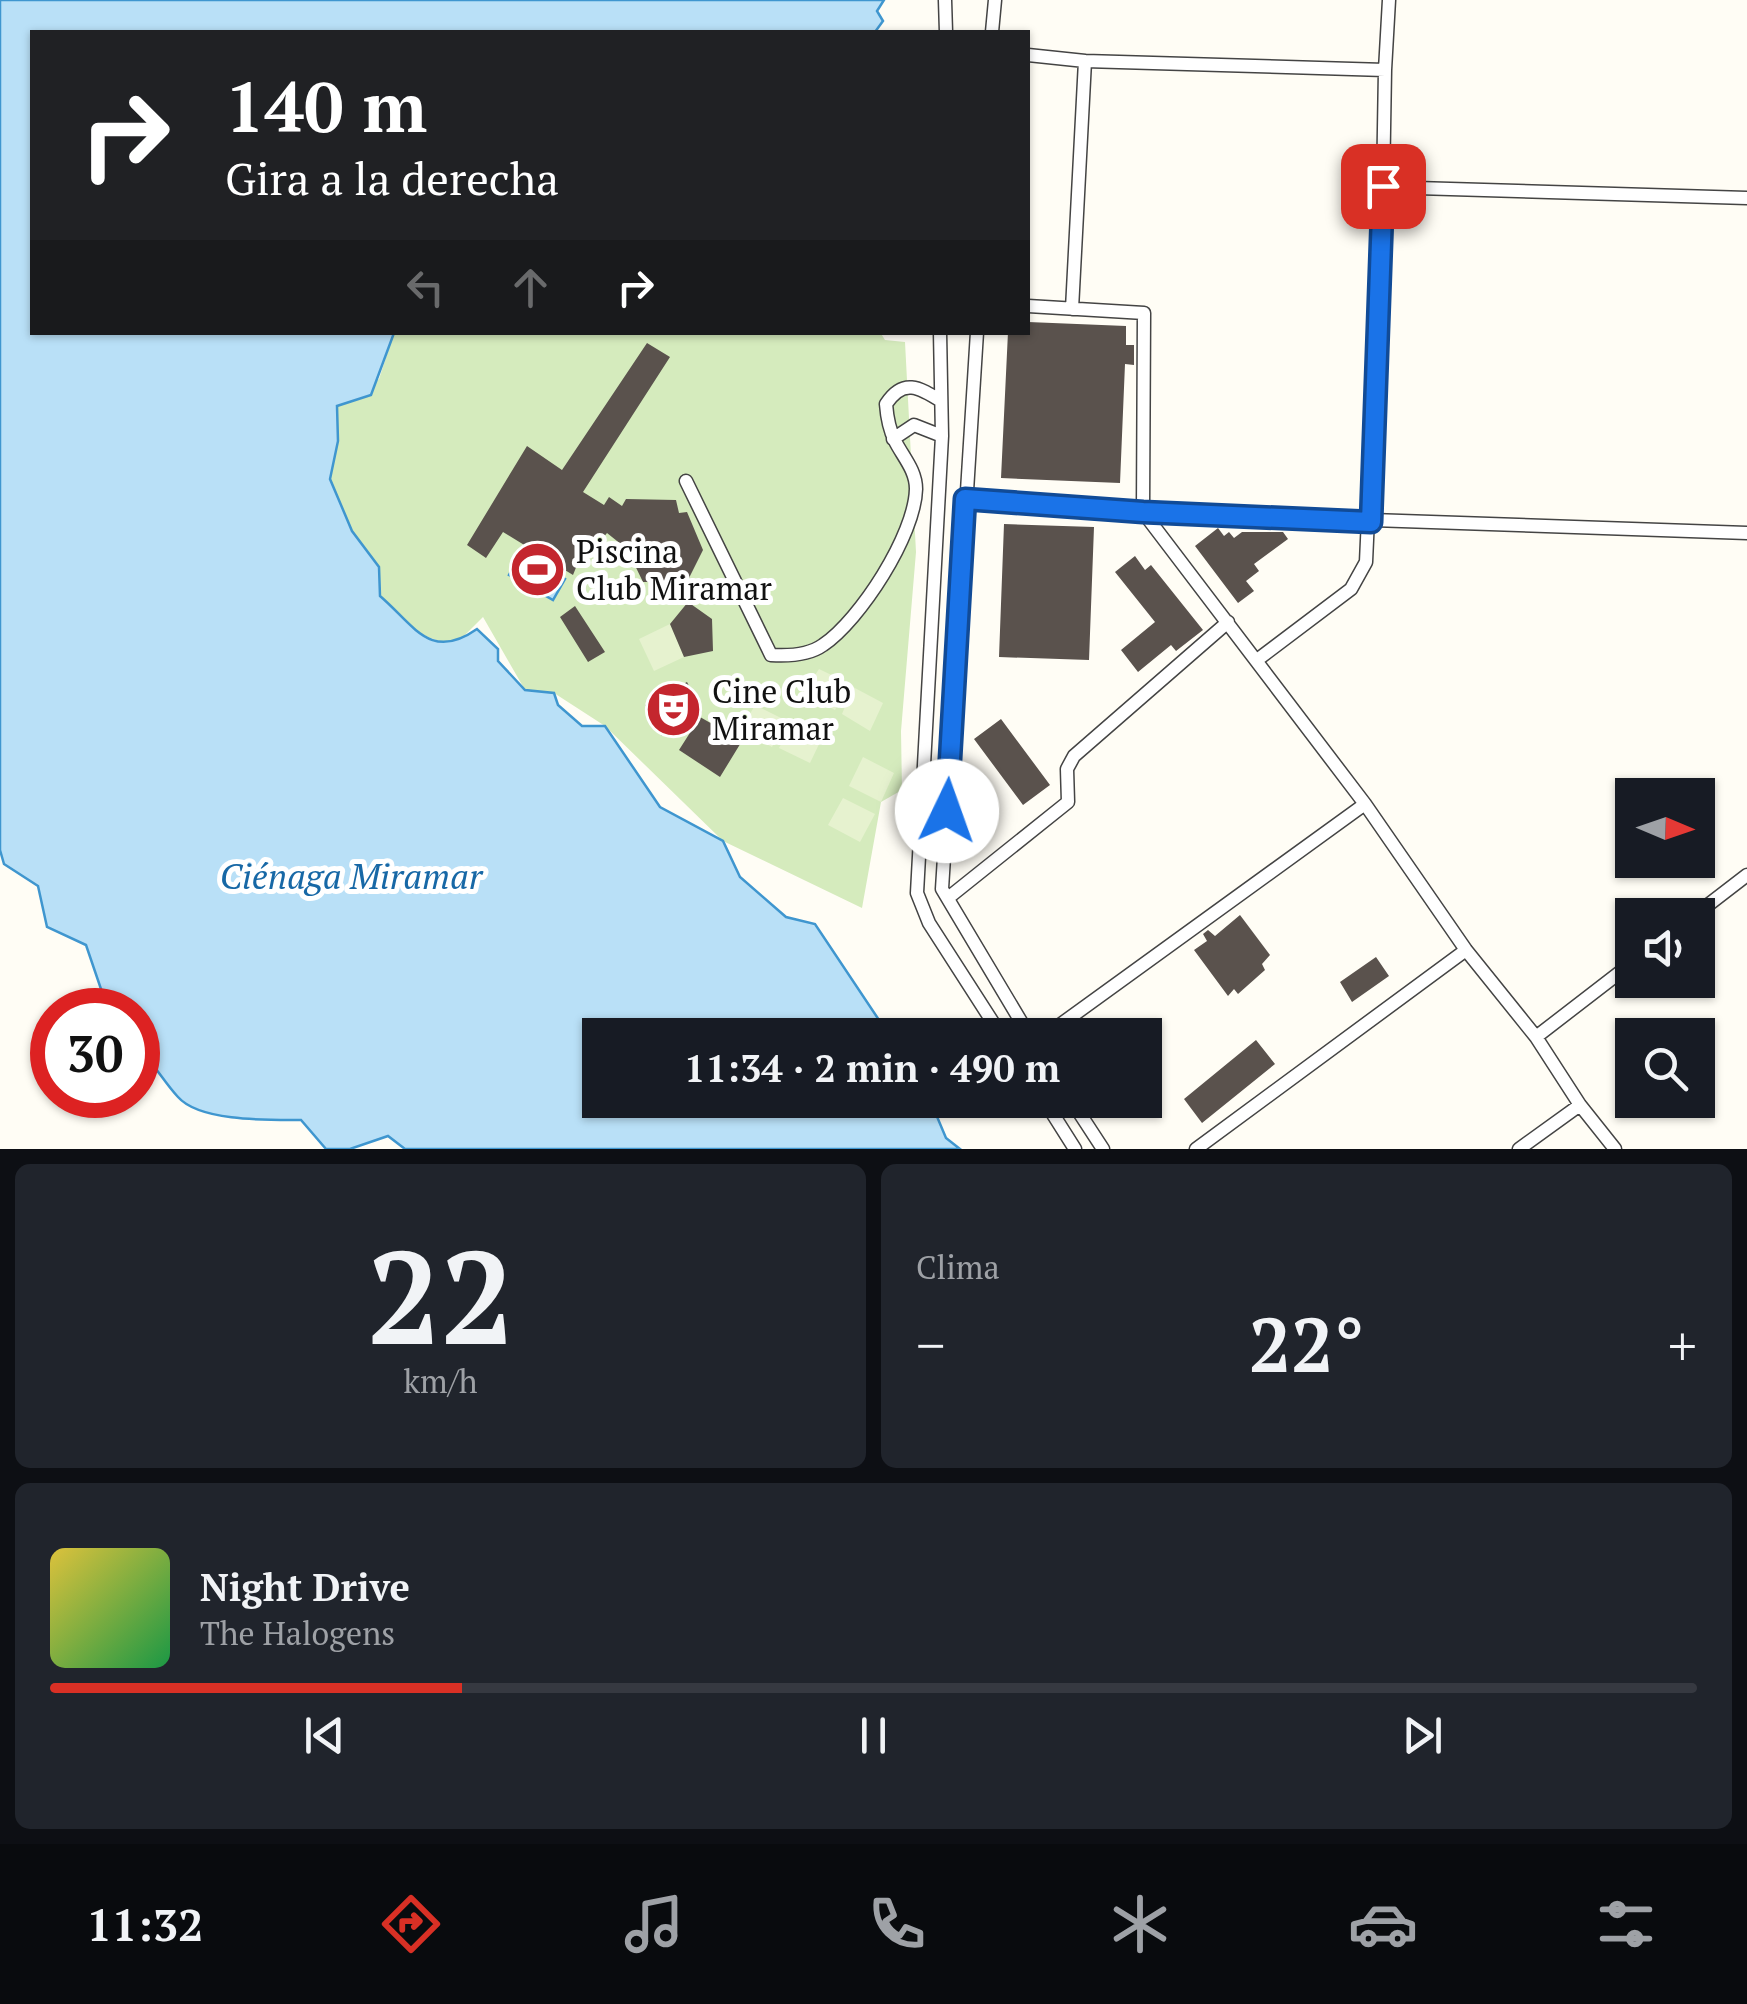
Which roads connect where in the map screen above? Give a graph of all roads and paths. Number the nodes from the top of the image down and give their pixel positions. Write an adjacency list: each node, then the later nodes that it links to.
1 (945, 0): 4 (street)
2 (995, 0): 5 (street)
3 (1389, 0): 8 (street)
4 (946, 30)
5 (992, 30)
6 (1030, 55): 7 (street)
7 (1086, 61): 8 (street); 12 (street)
8 (1385, 70): 9 (street)
9 (1383, 186): 10 (street); 21 (street)
10 (1747, 198)
11 (1030, 306): 12 (street)
12 (1072, 309): 20 (street)
13 (940, 335): 15 (street)
14 (977, 335): 19 (street)
15 (941, 401): 16 (street); 17 (street)
16 (942, 436): 17 (street); 31 (street)
17 (893, 438): 18 (street)
18 (686, 481)
19 (965, 499): 20 (street); 27 (street)
20 (1143, 512): 21 (street); 23 (street)
21 (1371, 522): 22 (street); 24 (street)
22 (1747, 533)
23 (1228, 622): 24 (street); 27 (street)
24 (1257, 660): 25 (street)
25 (1365, 804): 29 (street); 33 (street)
26 (1747, 876): 28 (street)
27 (948, 898): 32 (street)
28 (1715, 900)
29 (1466, 950): 34 (street); 40 (street)
30 (1615, 976): 34 (street)
31 (991, 1018)
32 (1018, 1018)
33 (1069, 1018)
34 (1536, 1037): 35 (street)
35 (1580, 1105): 41 (street); 42 (street)
36 (1055, 1118): 38 (street)
37 (1083, 1118): 39 (street)
38 (1075, 1149)
39 (1103, 1149)
40 (1196, 1149)
41 (1520, 1149)
42 (1615, 1149)

